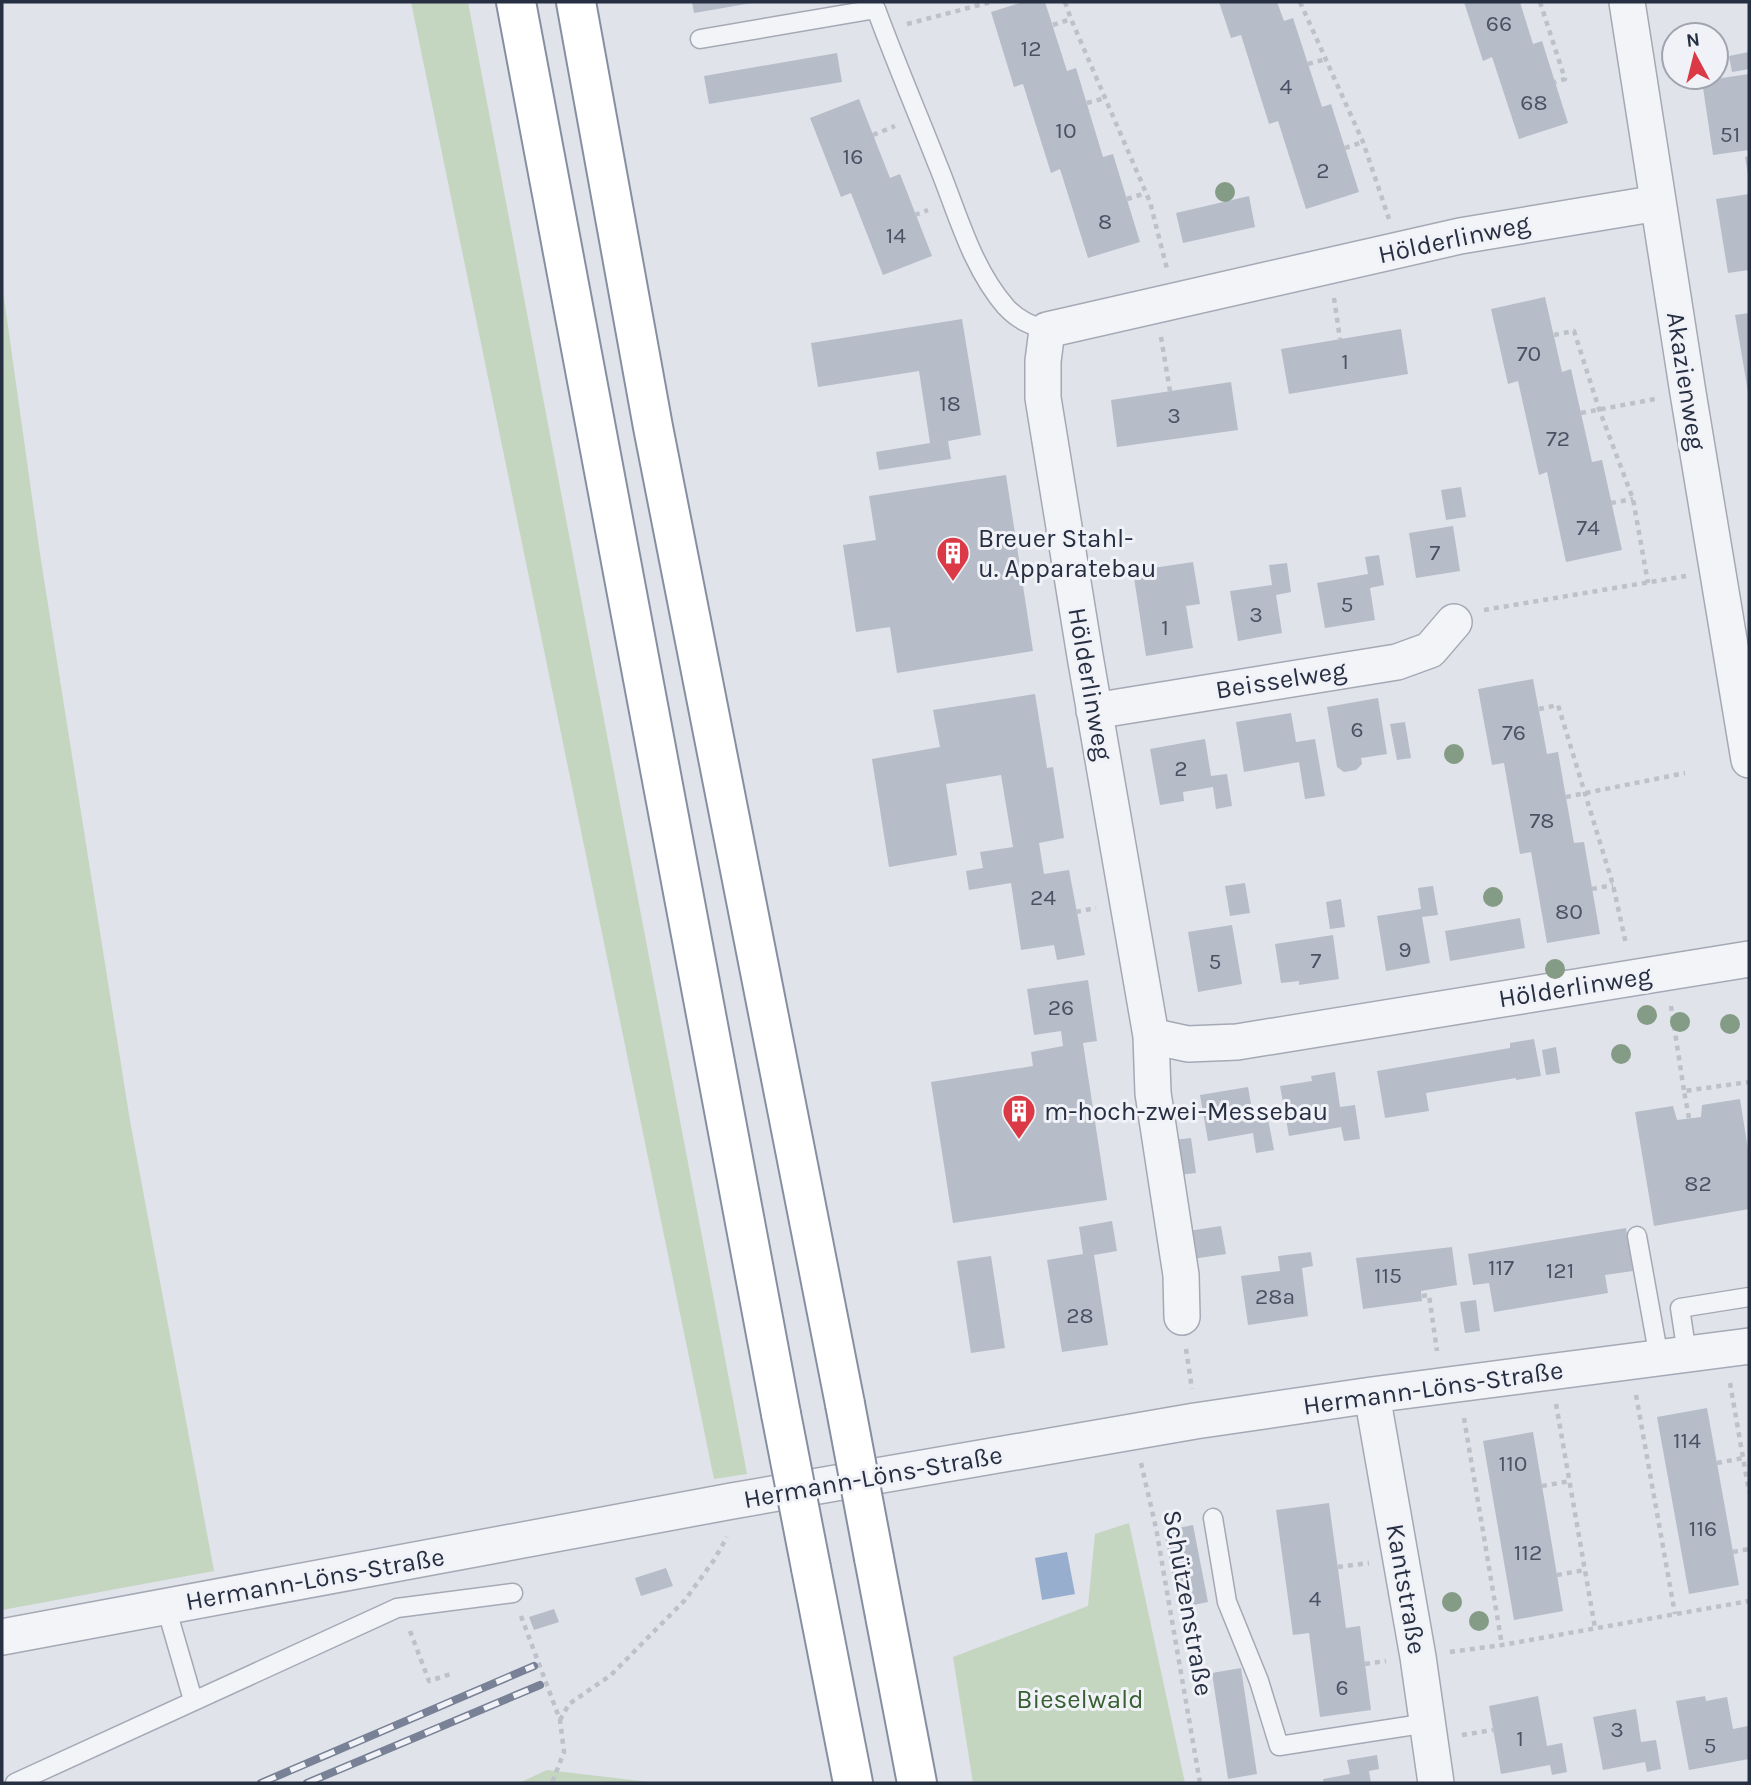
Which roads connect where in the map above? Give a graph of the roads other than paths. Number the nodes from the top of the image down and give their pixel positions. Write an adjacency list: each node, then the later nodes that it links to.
1 (516, 2): 25 (highway, bridge)
2 (576, 2): 26 (highway, bridge)
3 (1627, 2): 5 (street, Akazienweg)
4 (700, 39): 6 (lane)
5 (1658, 203): 6 (street, Hölderlinweg); 9 (street, Akazienweg)
6 (1047, 330): 8 (street, Hölderlinweg)
7 (1454, 622): 8 (street, Beisselweg)
8 (1094, 711): 11 (street, Hölderlinweg)
9 (1749, 760)
10 (1749, 959): 11 (street, Hölderlinweg)
11 (1152, 1036): 14 (street, Hölderlinweg)
12 (1637, 1236): 16 (lane)
13 (1749, 1297): 16 (lane)
14 (1182, 1317)
15 (1737, 1348): 16 (street, Hermann-Löns-Straße)
16 (1659, 1358): 17 (street, Hermann-Löns-Straße)
17 (1372, 1395): 20 (street, Hermann-Löns-Straße); 23 (street, Kantstraße)
18 (1213, 1518): 23 (lane)
19 (513, 1593): 22 (lane)
20 (166, 1606): 21 (street, Hermann-Löns-Straße); 22 (lane)
21 (2, 1637)
22 (193, 1700): 24 (lane)
23 (1427, 1723): 27 (street, Kantstraße)
24 (15, 1783)
25 (853, 1783)
26 (917, 1783)
27 (1436, 1783)

